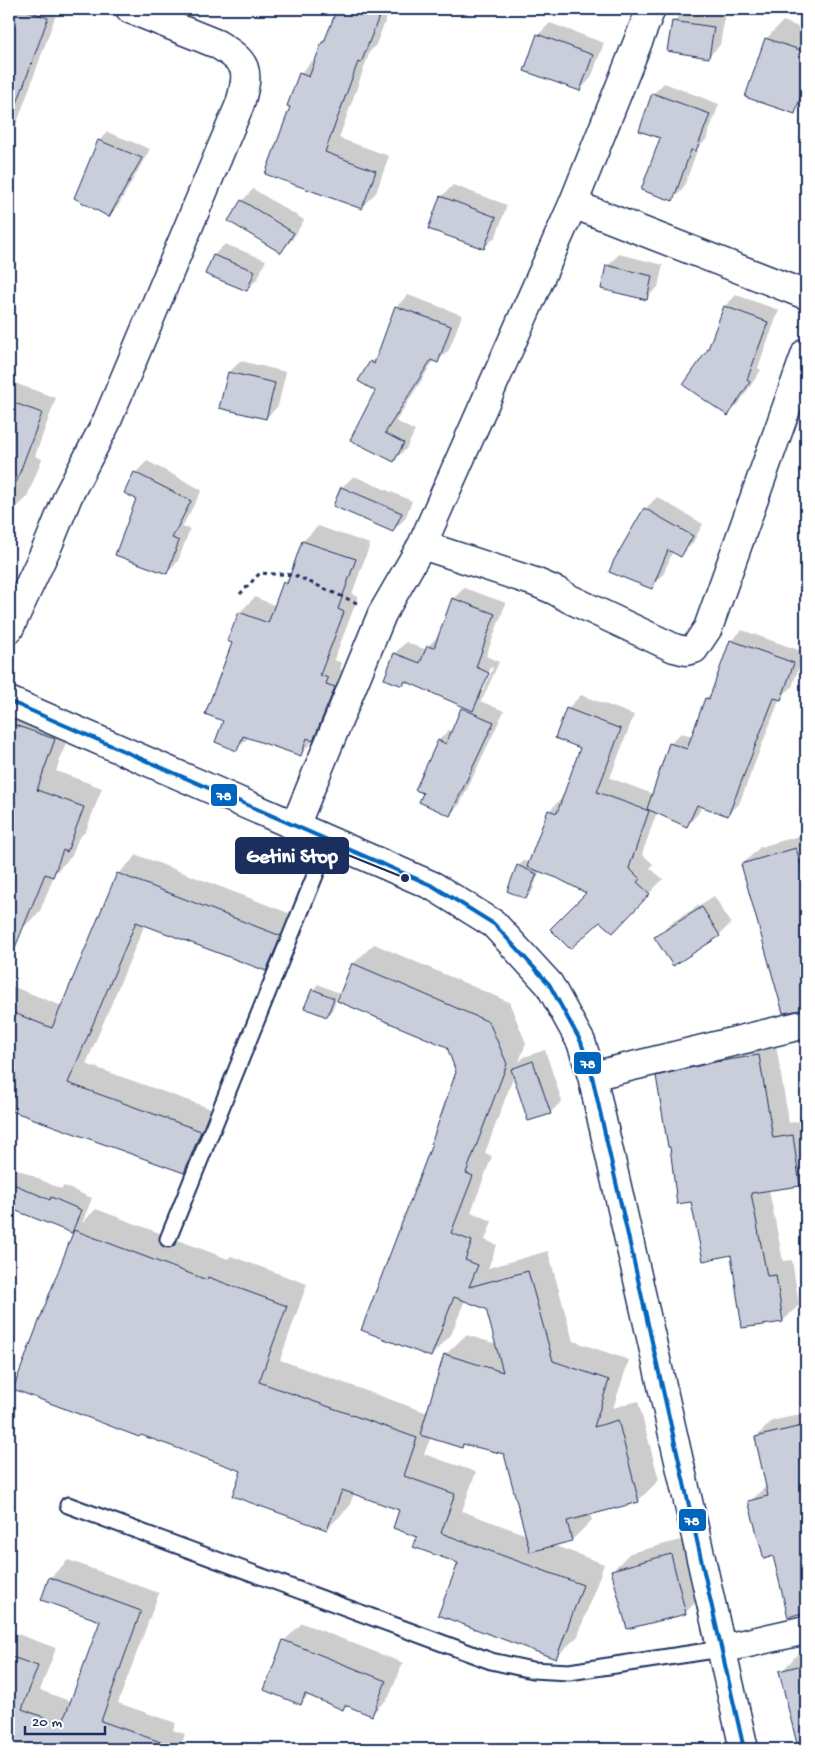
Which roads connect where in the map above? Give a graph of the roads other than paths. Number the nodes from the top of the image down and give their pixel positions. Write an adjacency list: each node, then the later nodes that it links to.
1 (130, 9): 7 (street)
2 (651, 9): 3 (street)
3 (574, 204): 4 (street); 6 (street)
4 (806, 295)
5 (806, 353): 6 (street)
6 (422, 546): 9 (street)
7 (9, 629)
8 (9, 701): 9 (street)
9 (295, 826): 10 (street)
10 (329, 841): 12 (street); 13 (lane)
11 (806, 1024): 12 (street)
12 (592, 1076): 16 (street)
13 (168, 1239)
14 (68, 1505): 16 (lane)
15 (806, 1630): 16 (street)
16 (721, 1649): 17 (street)
17 (744, 1749)

